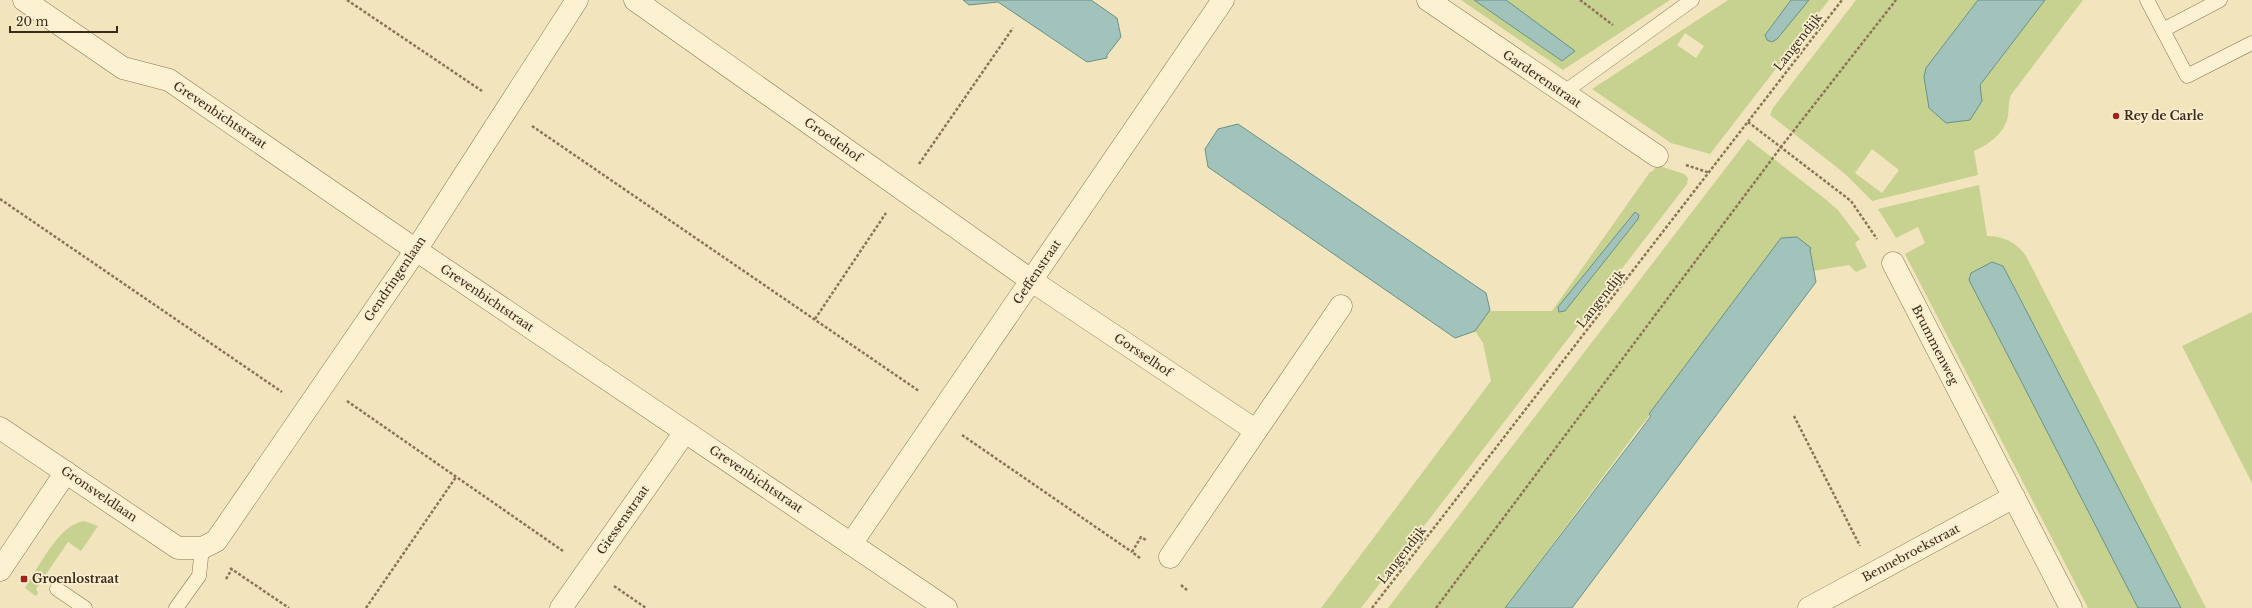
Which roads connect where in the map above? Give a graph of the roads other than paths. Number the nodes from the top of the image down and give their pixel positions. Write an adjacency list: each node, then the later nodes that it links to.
1 (24, 0): 13 (street, Grevenbichtstraat)
2 (577, 0): 13 (street, Gendringenlaan)
3 (635, 0): 15 (street, Groedehof)
4 (1223, 0): 15 (street, Geffenstraat)
5 (1428, 0): 11 (street, Garderenstraat)
6 (1692, 0): 11 (lane)
7 (2147, 0): 9 (lane)
8 (2220, 0): 9 (lane)
9 (2162, 30): 10 (lane)
10 (2252, 43)
11 (1563, 93): 12 (street, Garderenstraat)
12 (1657, 156)
13 (416, 250): 19 (street, Grevenbichtstraat); 23 (street, Gendringenlaan)
14 (1892, 263): 21 (street, Brummenweg)
15 (1032, 281): 18 (street, Gorsselhof); 22 (street, Geffenstraat)
16 (1341, 306): 18 (street)
17 (0, 428): 20 (street, Gronsveldlaan)
18 (1254, 430): 24 (street)
19 (685, 432): 22 (street, Grevenbichtstraat); 29 (street, Giessenstraat)
20 (66, 472): 23 (street, Gronsveldlaan); 25 (street)
21 (2014, 497): 31 (street, Bennebroekstraat); 32 (street, Brummenweg)
22 (852, 544): 30 (street, Grevenbichtstraat)
23 (202, 548): 28 (lane)
24 (1170, 557)
25 (0, 570)
26 (57, 589): 27 (lane)
27 (84, 608)
28 (176, 608)
29 (561, 608)
30 (946, 608)
31 (1809, 608)
32 (2071, 608)

